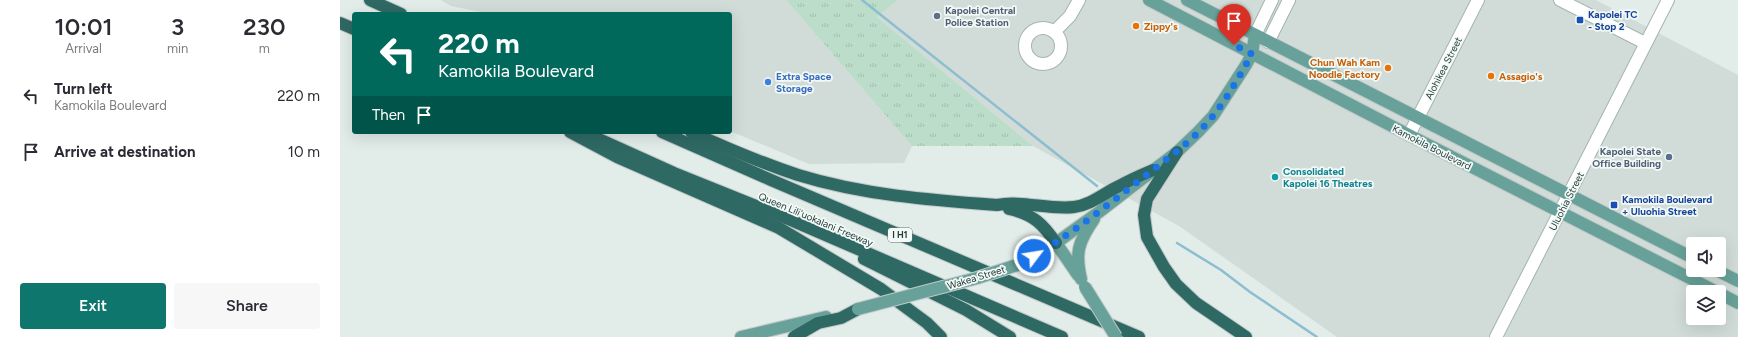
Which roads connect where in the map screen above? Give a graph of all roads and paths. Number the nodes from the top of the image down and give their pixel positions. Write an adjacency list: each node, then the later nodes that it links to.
1 (370, 0): 10 (highway)
2 (1079, 0): 13 (street)
3 (1149, 0): 17 (main road, Kamokila Boulevard)
4 (1187, 0): 14 (main road, Kamokila Boulevard)
5 (1272, 0): 14 (street, Wakea Street)
6 (1289, 0): 15 (street, Wakea Street)
7 (1478, 0): 18 (street, Alohikea Street)
8 (1560, 0): 16 (street)
9 (1668, 0): 16 (street, Uluohia Street)
10 (397, 12)
11 (340, 23): 12 (highway)
12 (352, 28)
13 (1054, 32)
14 (1255, 35): 15 (main road, Kamokila Boulevard); 17 (main road, Wakea Street)
15 (1268, 42): 17 (main road, Wakea Street); 18 (main road, Kamokila Boulevard)
16 (1645, 43): 26 (street, Uluohia Street)
17 (1252, 54): 23 (main road, Kamokila Boulevard); 24 (main road, Wakea Street)
18 (1417, 118): 23 (street, Alohikea Street); 26 (main road, Kamokila Boulevard)
19 (574, 134): 42 (highway)
20 (587, 134): 30 (highway, Queen Liliʻuokalani Freeway)
21 (667, 134): 46 (highway, Queen Liliʻuokalani Freeway / I H1)
22 (696, 134): 27 (highway)
23 (1409, 135): 29 (main road, Kamokila Boulevard)
24 (1177, 152): 25 (main road, Wakea Street); 47 (highway)
25 (1153, 170): 27 (highway); 28 (main road, Wakea Street)
26 (1569, 195): 29 (street, Uluohia Street); 32 (main road, Kamokila Boulevard)
27 (997, 205): 31 (highway)
28 (1098, 212): 31 (main road, Wakea Street); 35 (main road)
29 (1560, 212): 36 (main road, Kamokila Boulevard); 48 (street, Uluohia Street)
30 (793, 221): 43 (highway); 44 (highway, Queen Liliʻuokalani Freeway)
31 (1056, 243): 35 (main road); 39 (main road, Wakea Street, bridge)
32 (1686, 254)
33 (1726, 275): 34 (main road)
34 (1738, 281)
35 (1083, 283): 45 (main road, bridge)
36 (1704, 285)
37 (1726, 296): 38 (main road, Kamokila Boulevard)
38 (1738, 303)
39 (858, 309): 40 (main road, Wakea Street); 41 (highway)
40 (741, 337)
41 (794, 337)
42 (941, 337)
43 (1010, 337)
44 (1062, 337)
45 (1116, 337)
46 (1139, 337)
47 (1246, 337)
48 (1496, 337)

